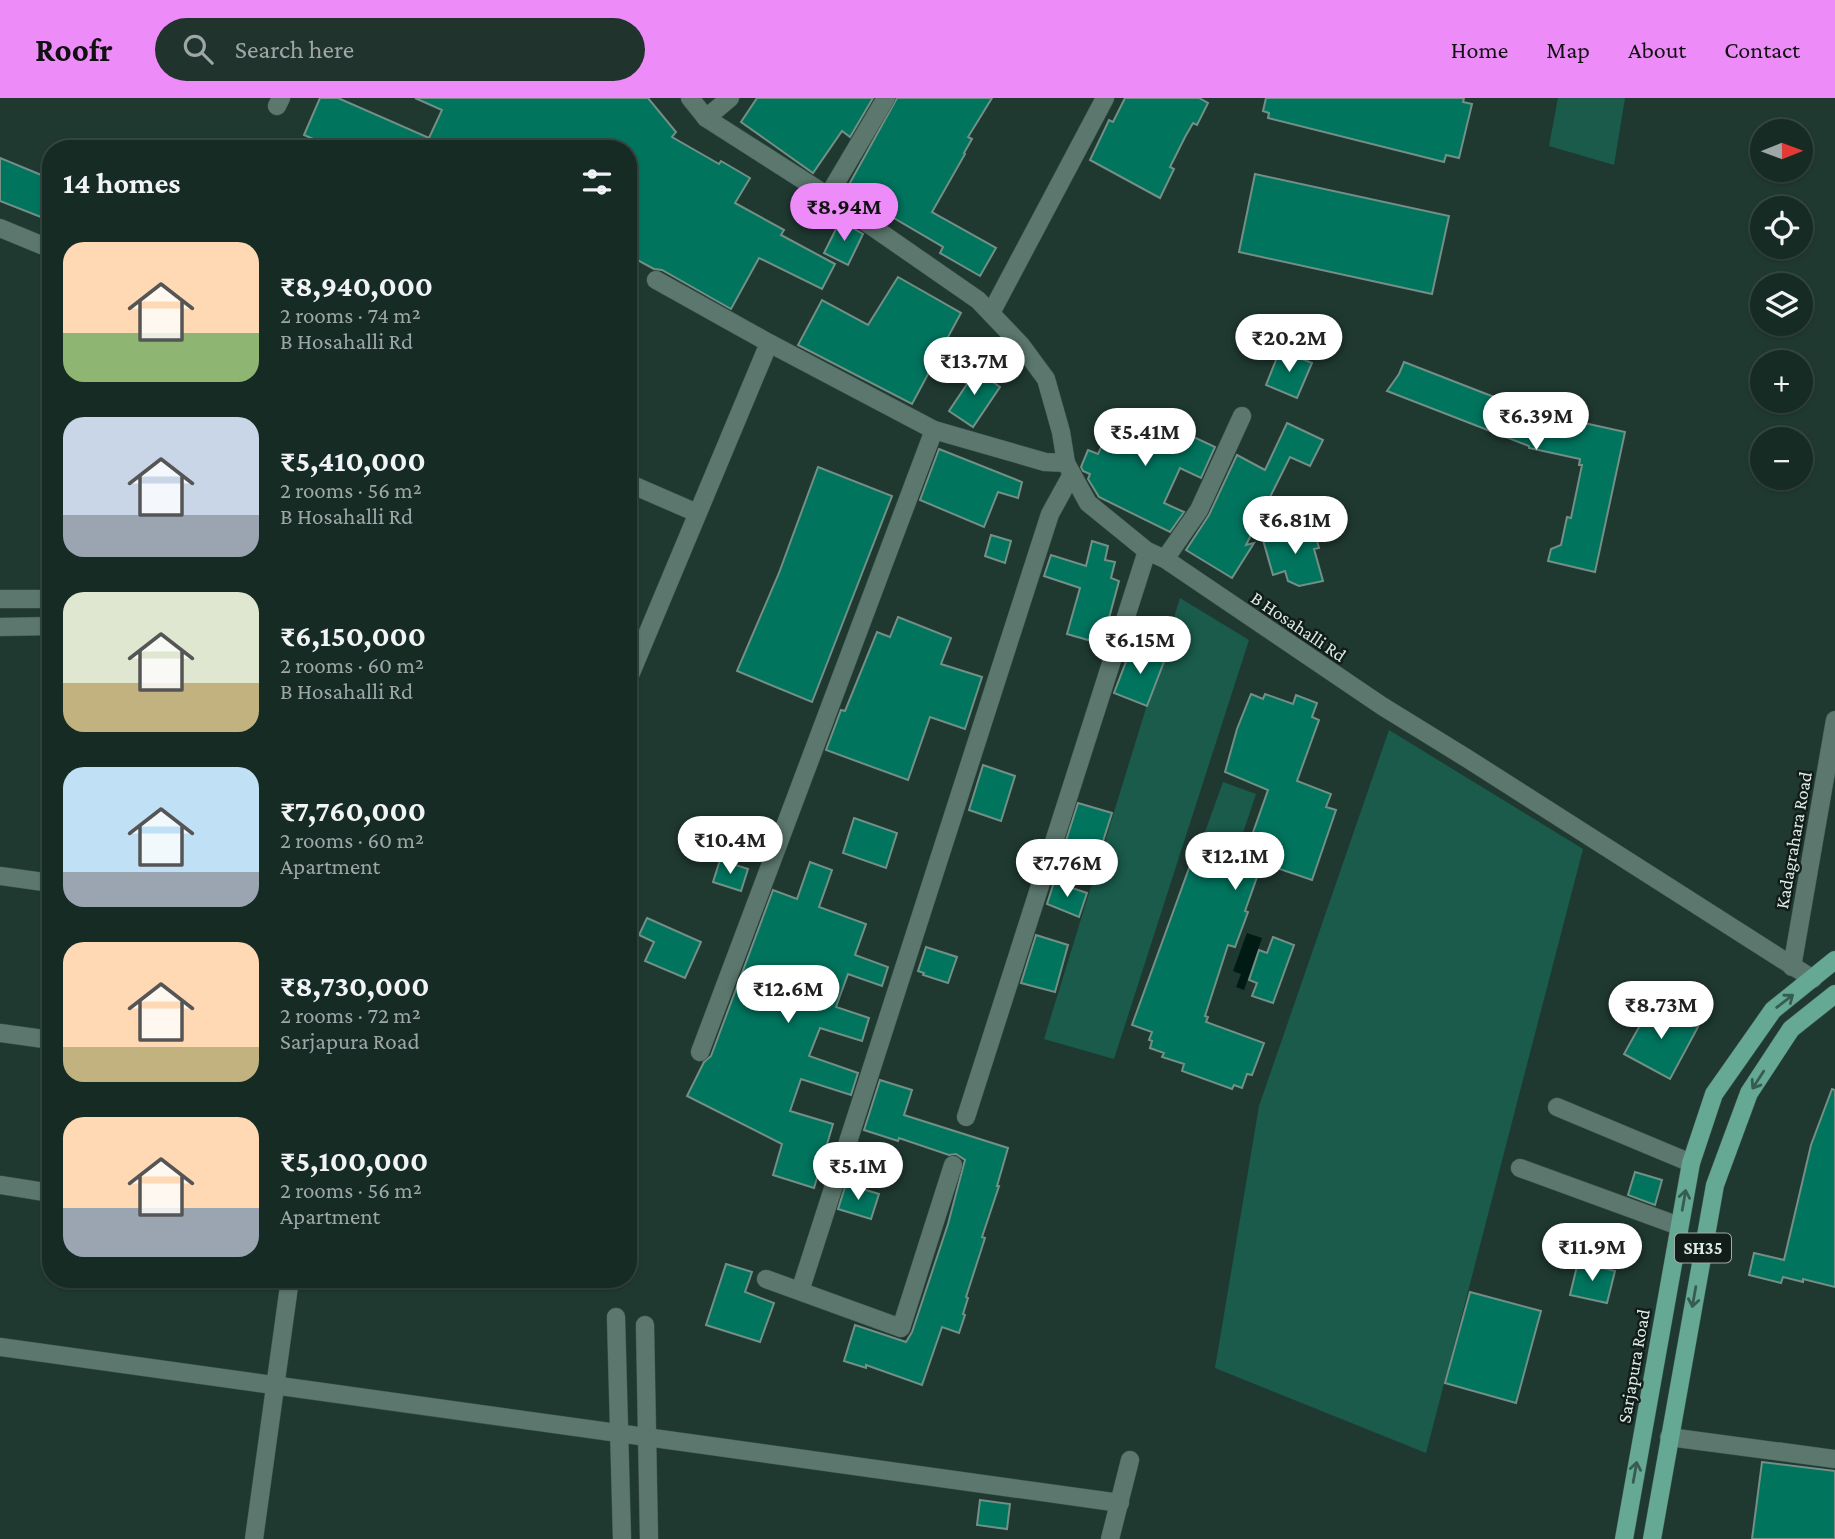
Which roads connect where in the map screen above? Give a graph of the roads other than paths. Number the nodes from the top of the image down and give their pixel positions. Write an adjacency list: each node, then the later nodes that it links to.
1 (690, 98): 5 (street, B Hosahalli Rd)
2 (730, 98): 5 (street)
3 (886, 98): 6 (street)
4 (1105, 98): 10 (street)
5 (706, 118): 6 (street, B Hosahalli Rd)
6 (828, 196): 10 (street, B Hosahalli Rd)
7 (0, 228): 8 (street)
8 (42, 244)
9 (656, 280): 11 (street)
10 (991, 313): 14 (street, B Hosahalli Rd)
11 (769, 343): 13 (street); 16 (street)
12 (1242, 416): 18 (street)
13 (934, 430): 14 (street); 33 (street)
14 (1069, 468): 17 (street, B Hosahalli Rd); 44 (street)
15 (637, 487): 16 (street)
16 (697, 513): 23 (street)
17 (1147, 551): 18 (street, B Hosahalli Rd); 35 (street)
18 (1165, 559): 28 (street, B Hosahalli Rd)
19 (0, 599): 20 (street)
20 (42, 599)
21 (0, 626): 22 (street)
22 (42, 626)
23 (637, 658)
24 (1835, 720): 28 (street, Kadagrahara Road)
25 (0, 876): 26 (street)
26 (42, 882)
27 (1835, 960): 29 (main road, Sarjapura Road)
28 (1792, 967): 29 (street, B Hosahalli Rd)
29 (1813, 979): 36 (main road, Sarjapura Road, one-way to 29)
30 (1834, 997): 51 (main road, SH35, one-way to 51)
31 (0, 1033): 32 (street)
32 (42, 1039)
33 (701, 1052)
34 (1557, 1107): 36 (street)
35 (966, 1117)
36 (1691, 1163): 41 (main road, Sarjapura Road, one-way to 36)
37 (953, 1165): 44 (street)
38 (1520, 1168): 41 (street)
39 (0, 1185): 40 (street)
40 (42, 1192)
41 (1679, 1226): 59 (main road, Sarjapura Road, one-way to 41)
42 (766, 1279): 44 (street)
43 (289, 1288): 48 (street)
44 (800, 1291)
45 (616, 1317): 49 (street)
46 (645, 1325): 50 (street)
47 (0, 1347): 48 (street)
48 (275, 1385): 49 (street); 55 (street)
49 (619, 1432): 50 (street); 56 (street)
50 (647, 1436): 54 (street); 57 (street)
51 (1668, 1437): 52 (street); 60 (main road, SH35)
52 (1835, 1459)
53 (1130, 1460): 54 (street)
54 (1119, 1503): 58 (street)
55 (254, 1539)
56 (622, 1539)
57 (649, 1539)
58 (1110, 1539)
59 (1624, 1539)
60 (1652, 1539)

